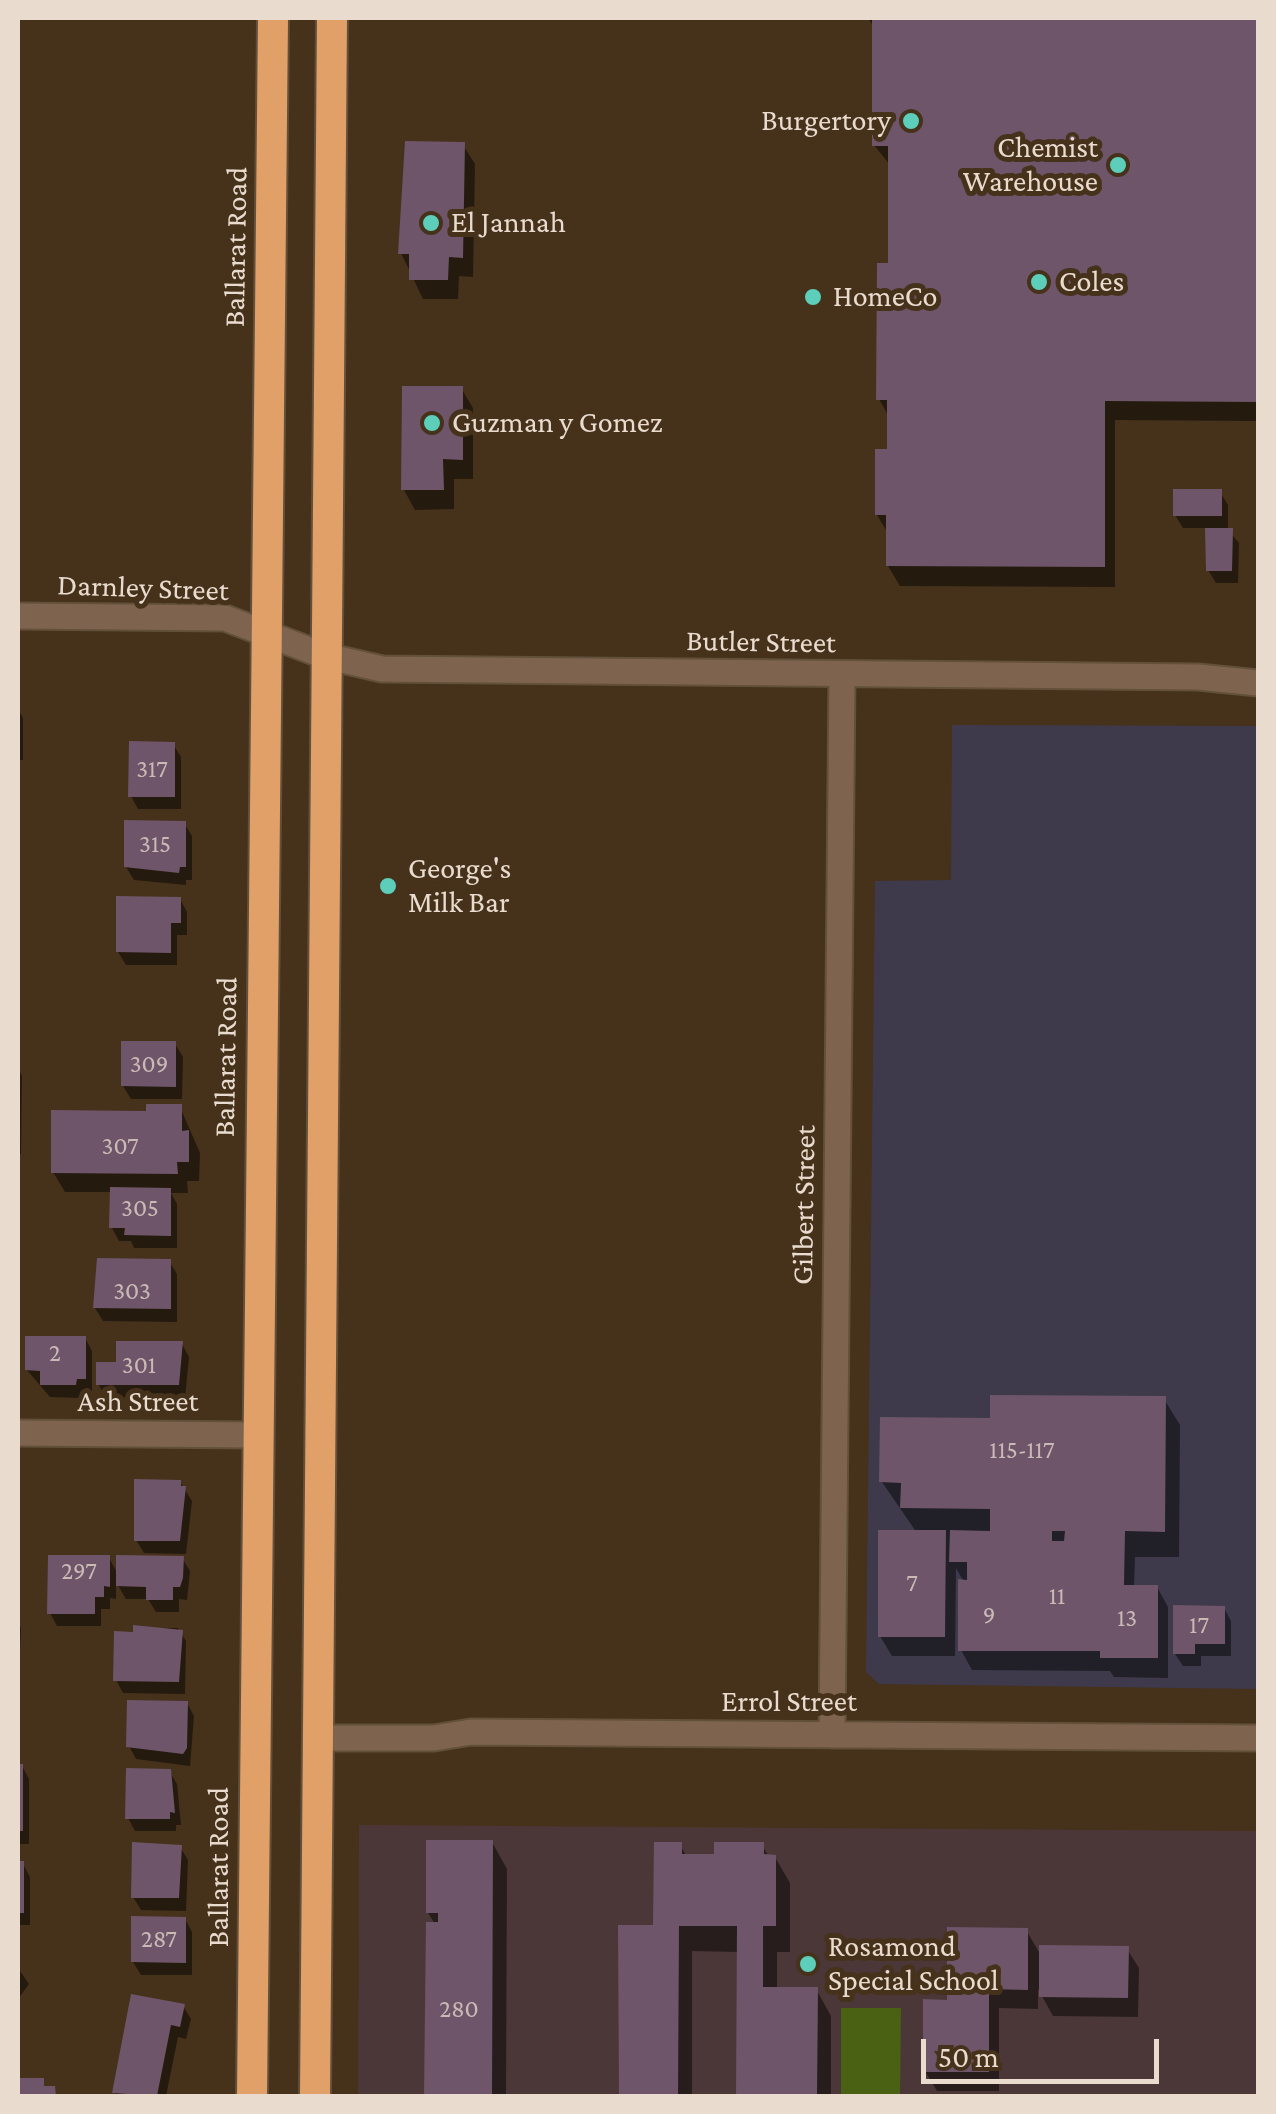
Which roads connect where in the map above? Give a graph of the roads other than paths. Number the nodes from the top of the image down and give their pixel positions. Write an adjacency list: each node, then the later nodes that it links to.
1 (273, 18): 4 (highway, Ballarat Road)
2 (332, 18): 5 (highway)
3 (18, 616): 4 (street, Darnley Street)
4 (263, 633): 5 (street, Darnley Street); 11 (highway, Ballarat Road)
5 (326, 656): 7 (street, Butler Street); 13 (highway)
6 (1258, 665): 8 (street, Butler Street)
7 (842, 676): 8 (street, Butler Street); 12 (street, Gilbert Street)
8 (1198, 677): 9 (street, Butler Street)
9 (1258, 683)
10 (18, 1433): 11 (street, Ash Street)
11 (257, 1435): 15 (highway, Ballarat Road)
12 (832, 1734): 13 (street, Errol Street); 14 (street, Errol Street)
13 (318, 1738): 16 (highway)
14 (1258, 1738)
15 (252, 2096)
16 (316, 2096)

